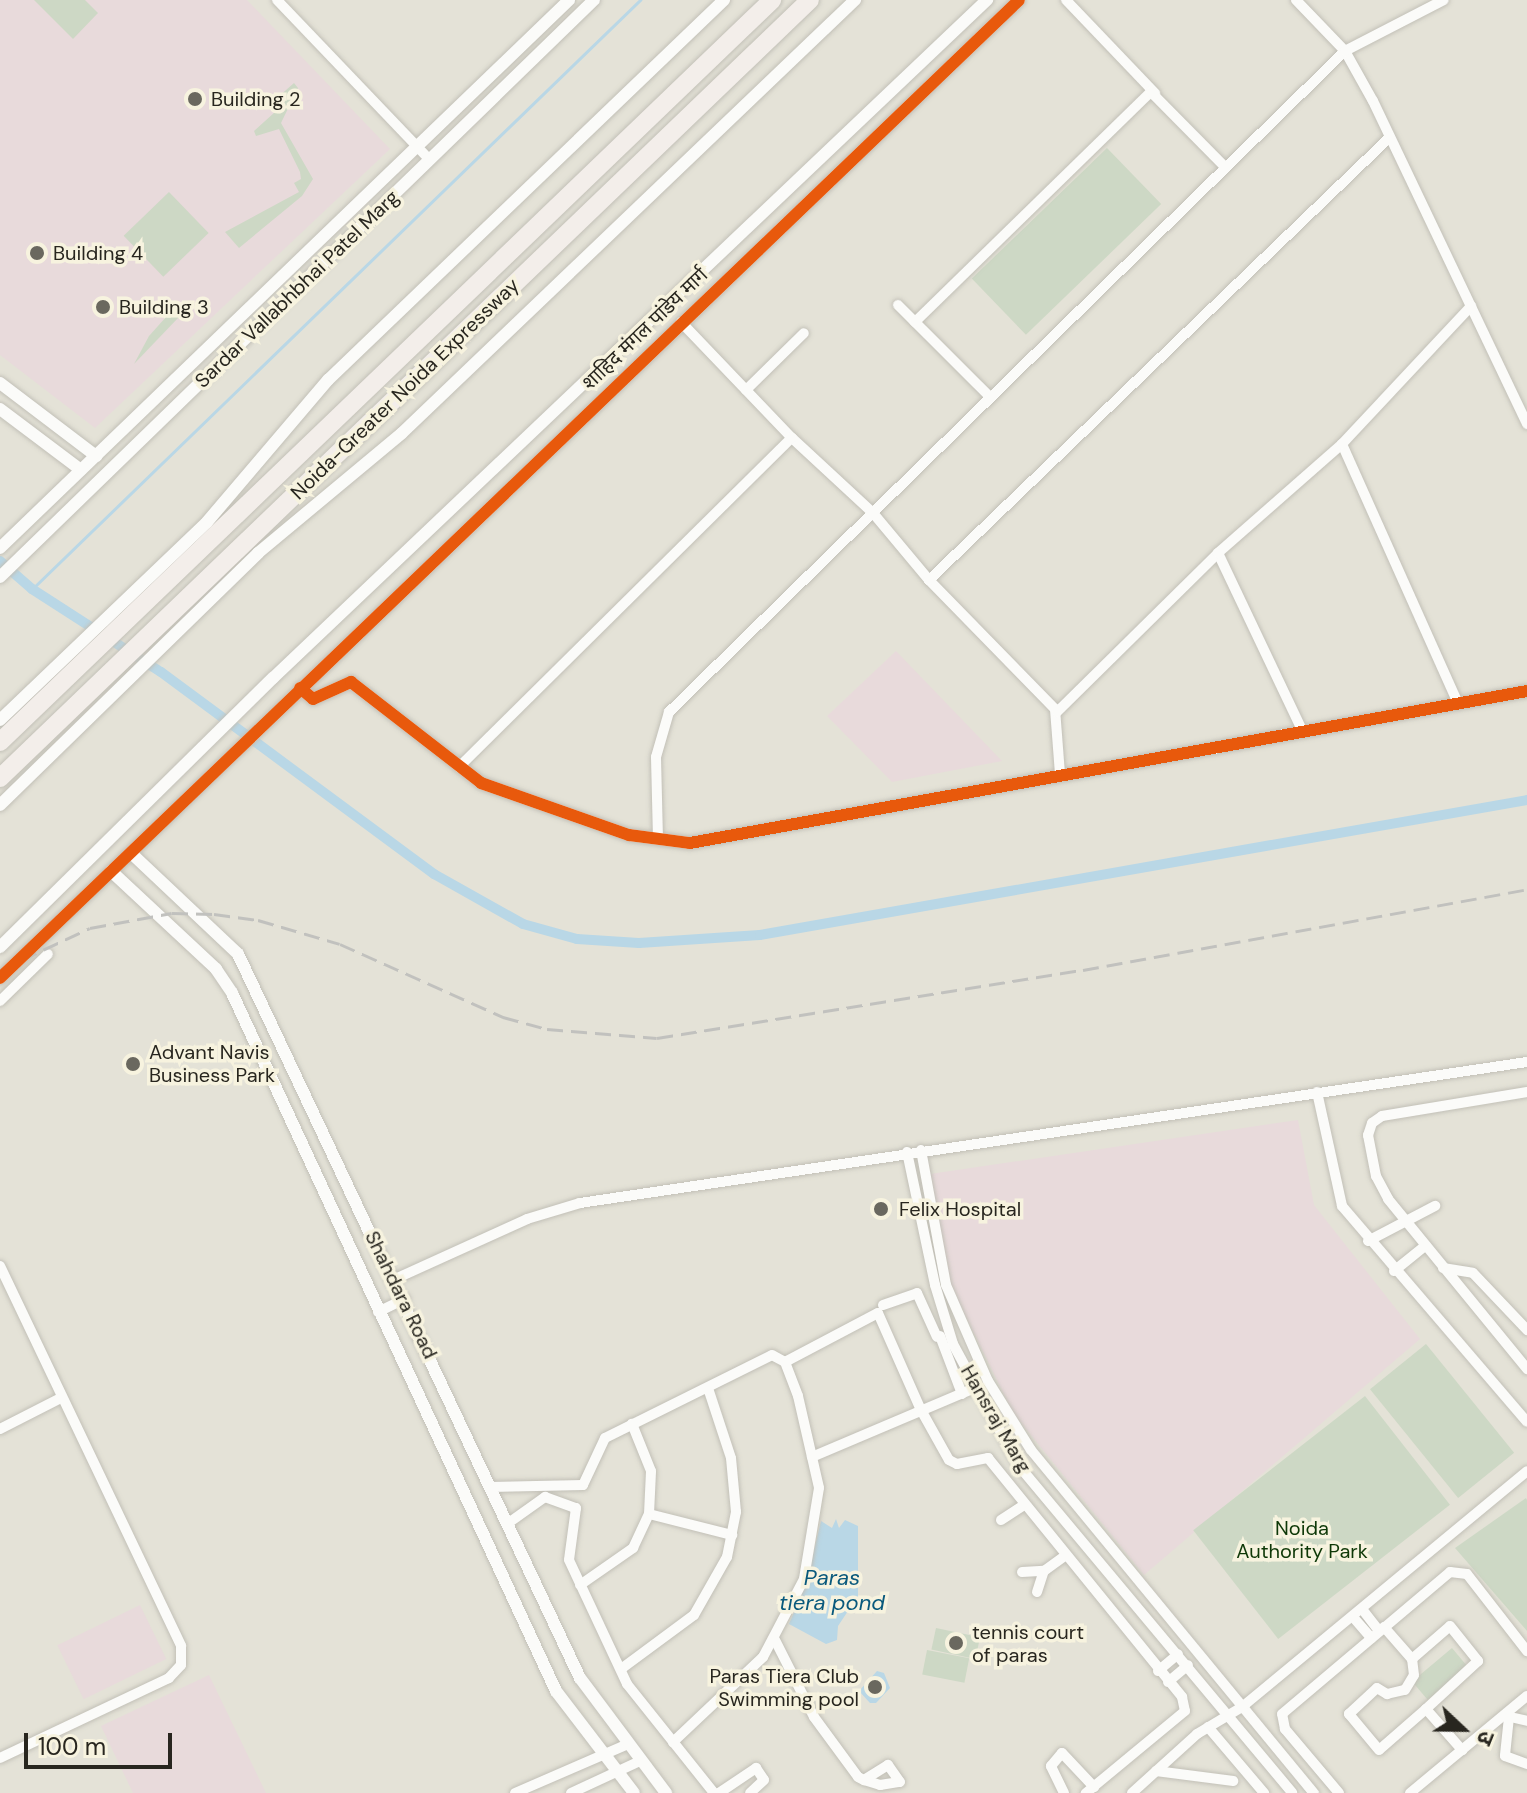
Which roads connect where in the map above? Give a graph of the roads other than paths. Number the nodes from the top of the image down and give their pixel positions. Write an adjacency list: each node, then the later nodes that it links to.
1 (277, 0): 16 (street)
2 (569, 0): 16 (street, Sardar Vallabhbhai Patel Marg)
3 (594, 0): 17 (street, Sardar Vallabhbhai Patel Marg)
4 (724, 0): 37 (street)
5 (772, 0): 37 (highway, Noida-Greater Noida Expressway)
6 (810, 0): 41 (highway, Noida-Greater Noida Expressway)
7 (855, 0): 41 (street)
8 (987, 0): 36 (street)
9 (1019, 0): 21 (street, शाहिद मंगल पांडेय मार्ग)
10 (1066, 0): 14 (street)
11 (1296, 0): 13 (street)
12 (1444, 0): 13 (street)
13 (1345, 51): 15 (street); 18 (street)
14 (1155, 93): 18 (street); 22 (street)
15 (1390, 137): 20 (street); 39 (street)
16 (417, 146): 17 (street); 31 (street, Sardar Vallabhbhai Patel Marg)
17 (430, 160): 38 (street, Sardar Vallabhbhai Patel Marg)
18 (1224, 166): 26 (street)
19 (898, 305): 22 (street)
20 (1471, 306): 28 (street); 30 (street)
21 (681, 322): 25 (street); 40 (street, शाहिद मंगल पांडेय मार्ग)
22 (915, 322): 26 (street)
23 (804, 333): 25 (street)
24 (0, 383): 31 (street)
25 (746, 390): 29 (street)
26 (988, 395): 33 (street)
27 (0, 409): 32 (street)
28 (1527, 424)
29 (792, 438): 33 (street); 51 (street)
30 (1342, 444): 35 (street); 45 (street)
31 (96, 456): 32 (street, Sardar Vallabhbhai Patel Marg)
32 (81, 470): 34 (street, Sardar Vallabhbhai Patel Marg)
33 (873, 513): 39 (street); 55 (street)
34 (0, 548)
35 (1218, 553): 46 (street); 49 (street)
36 (391, 567): 40 (street); 58 (street)
37 (163, 575): 44 (highway, Noida-Greater Noida Expressway)
38 (0, 577)
39 (929, 580): 46 (street)
40 (406, 586): 43 (street, शाहिद मंगल पांडेय मार्ग)
41 (198, 601): 48 (highway, Noida-Greater Noida Expressway)
42 (1527, 691): 45 (street)
43 (296, 692): 51 (street); 56 (street, शाहिद मंगल पांडेय मार्ग)
44 (39, 695): 47 (street); 50 (highway, Noida-Greater Noida Expressway)
45 (1458, 703): 49 (street)
46 (1057, 712): 52 (street)
47 (0, 720)
48 (69, 722): 53 (highway, Noida-Greater Noida Expressway); 54 (street)
49 (1302, 730): 52 (street)
50 (0, 742)
51 (459, 767): 55 (street)
52 (1060, 774): 55 (street)
53 (0, 778)
54 (0, 805)
55 (658, 839)
56 (131, 853): 57 (street, शाहिद मंगल पांडेय मार्ग); 74 (street, Shahdara Road)
57 (111, 871): 60 (street, शाहिद मंगल पांडेय मार्ग); 77 (street, Shahdara Road)
58 (0, 947)
59 (48, 954): 61 (street)
60 (0, 978)
61 (0, 1001)
62 (1527, 1062): 63 (street)
63 (1317, 1092): 65 (street); 69 (street)
64 (1527, 1092): 68 (street)
65 (921, 1150): 66 (street); 83 (street, Hansraj Marg)
66 (907, 1152): 74 (street); 79 (street, Hansraj Marg)
67 (1435, 1206): 68 (street)
68 (1405, 1217): 69 (street); 70 (street)
69 (1368, 1241): 73 (street)
70 (1425, 1246): 72 (street); 73 (street)
71 (0, 1266): 87 (street)
72 (1443, 1268): 78 (street); 82 (street)
73 (1394, 1271): 89 (street)
74 (395, 1279): 75 (street, Shahdara Road)
75 (405, 1299): 77 (street); 95 (street, Shahdara Road)
76 (883, 1305): 80 (street)
77 (378, 1312): 129 (street, Shahdara Road)
78 (1527, 1330)
79 (949, 1331): 80 (street); 85 (street, Hansraj Marg)
80 (937, 1337): 86 (street)
81 (785, 1362): 84 (street); 88 (street); 92 (street)
82 (1527, 1369)
83 (988, 1381): 85 (street); 119 (street, Hansraj Marg)
84 (708, 1388): 90 (street); 101 (street)
85 (976, 1388): 86 (street); 112 (street, Hansraj Marg)
86 (962, 1394): 88 (street)
87 (59, 1399): 91 (street); 128 (street)
88 (921, 1410): 92 (street); 96 (street)
89 (1527, 1422)
90 (632, 1424): 94 (street); 98 (street)
91 (0, 1429)
92 (812, 1457): 110 (street)
93 (1527, 1471): 107 (street)
94 (583, 1485): 95 (street); 97 (street)
95 (490, 1487): 100 (street, Shahdara Road)
96 (1024, 1505): 99 (street); 102 (street)
97 (576, 1508): 100 (street); 105 (street)
98 (649, 1514): 101 (street); 105 (street)
99 (1001, 1520)
100 (507, 1524): 126 (street, Shahdara Road)
101 (732, 1535): 115 (street)
102 (1065, 1556): 103 (street); 116 (street)
103 (1044, 1571): 104 (street); 106 (street)
104 (1022, 1572)
105 (580, 1585): 115 (street)
106 (1037, 1592)
107 (1362, 1609): 108 (street); 109 (street)
108 (1353, 1617): 109 (street); 119 (street)
109 (1378, 1632): 111 (street); 113 (street); 148 (street)
110 (775, 1640): 125 (street); 134 (street)
111 (1527, 1651)
112 (1178, 1654): 114 (street, Hansraj Marg); 116 (street)
113 (1412, 1659): 120 (street); 120 (street)
114 (1188, 1665): 117 (street); 122 (street, Hansraj Marg)
115 (621, 1669): 125 (street)
116 (1158, 1671): 117 (street)
117 (1168, 1682): 136 (street)
118 (1527, 1696): 121 (street)
119 (1242, 1707): 122 (street); 147 (street, Hansraj Marg)
120 (1426, 1709): 127 (street)
121 (1506, 1716): 123 (street); 127 (street); 131 (street)
122 (1229, 1717): 124 (street); 146 (street, Hansraj Marg)
123 (1527, 1721)
124 (1208, 1727): 132 (street); 145 (street)
125 (673, 1742): 141 (street)
126 (626, 1745): 129 (street); 130 (street, Shahdara Road)
127 (1462, 1750): 149 (street)
128 (2, 1753)
129 (602, 1756): 133 (street, Shahdara Road); 137 (street)
130 (640, 1761): 133 (street); 140 (street, Shahdara Road)
131 (1527, 1764)
132 (1156, 1771): 135 (street); 144 (street)
133 (616, 1772): 138 (street); 139 (street, Shahdara Road)
134 (864, 1780)
135 (1233, 1781)
136 (1090, 1790): 143 (street)
137 (515, 1793)
138 (571, 1793)
139 (634, 1793)
140 (666, 1793)
141 (716, 1793): 142 (street)
142 (750, 1793)
143 (1064, 1793)
144 (1132, 1793)
145 (1264, 1793)
146 (1292, 1793)
147 (1314, 1793)
148 (1339, 1793)
149 (1410, 1793)

